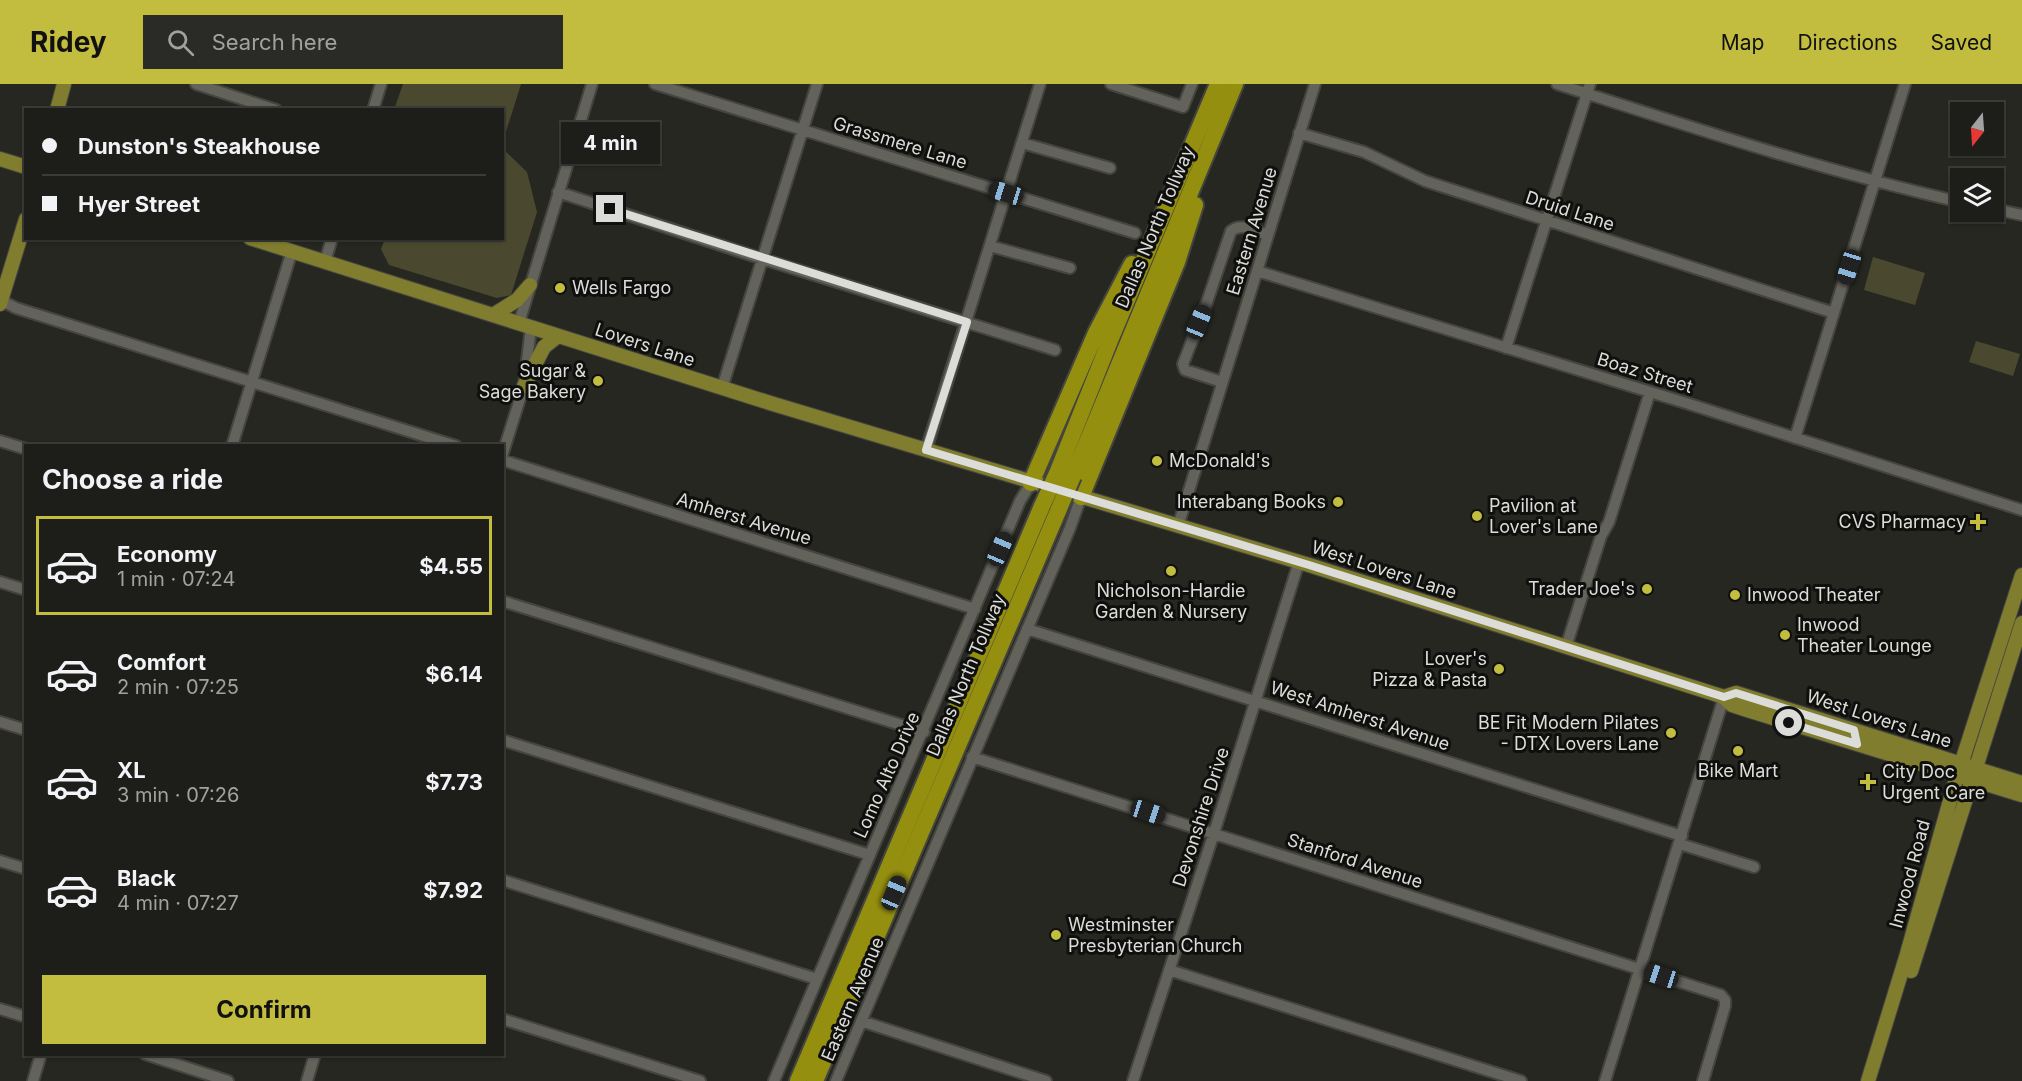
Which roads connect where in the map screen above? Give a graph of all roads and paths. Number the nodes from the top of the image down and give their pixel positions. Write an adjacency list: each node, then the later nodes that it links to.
1 (64, 84): 16 (main road)
2 (196, 84): 17 (street)
3 (381, 84): 18 (street)
4 (592, 84): 27 (street)
5 (655, 84): 19 (street, Grassmere Lane)
6 (818, 84): 19 (street)
7 (1040, 84): 21 (street)
8 (1111, 84): 9 (street)
9 (1191, 84)
10 (1218, 84): 34 (highway, Dallas North Tollway)
11 (1235, 84): 25 (highway, Dallas North Tollway)
12 (1315, 84): 20 (street, Eastern Avenue)
13 (1557, 84): 15 (street)
14 (1905, 84): 26 (street)
15 (1588, 89): 26 (street); 32 (street)
16 (58, 108)
17 (270, 108)
18 (374, 108)
19 (803, 131): 28 (street, Grassmere Lane); 41 (street)
20 (1299, 133): 32 (street, Druid Lane); 36 (street, Eastern Avenue)
21 (1022, 143): 24 (street); 28 (street)
22 (0, 159): 23 (main road)
23 (24, 166)
24 (1110, 168)
25 (1201, 169): 67 (highway, Dallas North Tollway); 69 (highway)
26 (1875, 182): 29 (street); 47 (street)
27 (558, 192): 41 (street); 45 (street)
28 (1006, 193): 35 (street, Grassmere Lane); 39 (street)
29 (1950, 199)
30 (2004, 211): 31 (street)
31 (2022, 214)
32 (1546, 221): 47 (street, Druid Lane); 52 (street)
33 (24, 225): 46 (main road)
34 (1156, 232): 67 (highway, Dallas North Tollway); 68 (highway)
35 (1135, 233)
36 (1268, 235): 44 (street, Eastern Avenue); 55 (street)
37 (256, 240): 40 (main road, Lovers Lane)
38 (331, 240): 42 (street)
39 (990, 246): 43 (street); 49 (street)
40 (292, 251): 42 (main road, Lovers Lane); 54 (street)
41 (763, 259): 49 (street); 57 (street)
42 (325, 262): 48 (main road, Lovers Lane)
43 (1071, 267)
44 (1257, 271): 52 (street, Boaz Street); 55 (street, Eastern Avenue)
45 (530, 285): 48 (main road); 50 (street)
46 (0, 302): 54 (street)
47 (1834, 312): 59 (street)
48 (492, 315): 50 (main road, Lovers Lane)
49 (967, 322): 53 (street); 64 (street)
50 (525, 325): 51 (main road, Lovers Lane); 56 (street)
51 (558, 336): 56 (main road); 57 (main road, Lovers Lane)
52 (1506, 348): 58 (street, Boaz Street)
53 (1055, 350)
54 (252, 381): 61 (street); 62 (street)
55 (1222, 382): 72 (street, Eastern Avenue)
56 (524, 386): 65 (street)
57 (722, 388): 64 (main road, Lovers Lane)
58 (1650, 392): 59 (street, Boaz Street); 81 (street)
59 (1795, 438): 71 (street, Boaz Street)
60 (0, 441): 63 (street)
61 (233, 444)
62 (450, 444)
63 (24, 448)
64 (926, 450): 68 (main road, Lovers Lane)
65 (504, 451)
66 (504, 459): 78 (street, Amherst Avenue)
67 (1065, 473): 70 (highway, Dallas North Tollway, bridge)
68 (1030, 483): 69 (main road, West Lovers Lane); 78 (street, Lomo Alto Drive)
69 (1081, 497): 72 (main road, West Lovers Lane); 80 (street, Eastern Avenue)
70 (1050, 509): 118 (highway, Dallas North Tollway); 119 (highway, Dallas North Tollway)
71 (2022, 510)
72 (1178, 526): 73 (main road, West Lovers Lane)
73 (1299, 562): 81 (main road, West Lovers Lane); 83 (street, Devonshire Drive)
74 (2022, 575): 91 (main road, Inwood Road)
75 (0, 582): 76 (street)
76 (24, 589)
77 (504, 602): 87 (street)
78 (975, 609): 87 (street, Lomo Alto Drive)
79 (2022, 623): 92 (main road, Inwood Road)
80 (1027, 629): 83 (street, West Amherst Avenue); 90 (street, Eastern Avenue)
81 (1566, 647): 82 (main road, West Lovers Lane)
82 (1724, 697): 86 (main road, West Lovers Lane); 89 (main road, West Lovers Lane); 96 (street)
83 (1256, 700): 95 (street, Devonshire Drive); 96 (street, West Amherst Avenue)
84 (0, 722): 85 (street)
85 (24, 729)
86 (1854, 730): 89 (main road); 91 (main road, West Lovers Lane)
87 (924, 732): 97 (street, Lomo Alto Drive)
88 (504, 741): 97 (street)
89 (1857, 744): 91 (main road, West Lovers Lane)
90 (972, 757): 95 (street, Stanford Avenue); 109 (street, Eastern Avenue)
91 (1959, 769): 92 (main road, West Lovers Lane); 102 (main road, Inwood Road)
92 (1974, 774): 93 (main road, West Lovers Lane); 94 (main road, West Lovers Lane); 102 (main road, Inwood Road)
93 (2022, 783)
94 (2022, 795)
95 (1214, 833): 103 (street, Stanford Avenue); 104 (street, Devonshire Drive)
96 (1681, 840): 99 (street, West Amherst Avenue); 103 (street)
97 (870, 855): 105 (street, Lomo Alto Drive)
98 (0, 861): 100 (street)
99 (1754, 867)
100 (24, 868)
101 (504, 881): 105 (street)
102 (1933, 884): 126 (main road, Inwood Road); 127 (main road, Inwood Road)
103 (1641, 969): 124 (street); 125 (street, Stanford Avenue)
104 (1169, 970): 122 (street, Devonshire Drive); 123 (street)
105 (817, 979): 117 (street, Lomo Alto Drive)
106 (0, 1009): 107 (street)
107 (24, 1016)
108 (504, 1020): 116 (street)
109 (861, 1021): 120 (street, Eastern Avenue); 121 (street)
110 (40, 1056): 113 (street)
111 (151, 1056): 114 (street)
112 (314, 1056): 115 (street)
113 (33, 1081)
114 (228, 1081)
115 (307, 1081)
116 (700, 1081)
117 (774, 1081)
118 (798, 1081)
119 (815, 1081)
120 (836, 1081)
121 (1046, 1081)
122 (1133, 1081)
123 (1521, 1081)
124 (1605, 1081)
125 (1702, 1081)
126 (1868, 1081)
127 (1875, 1081)

